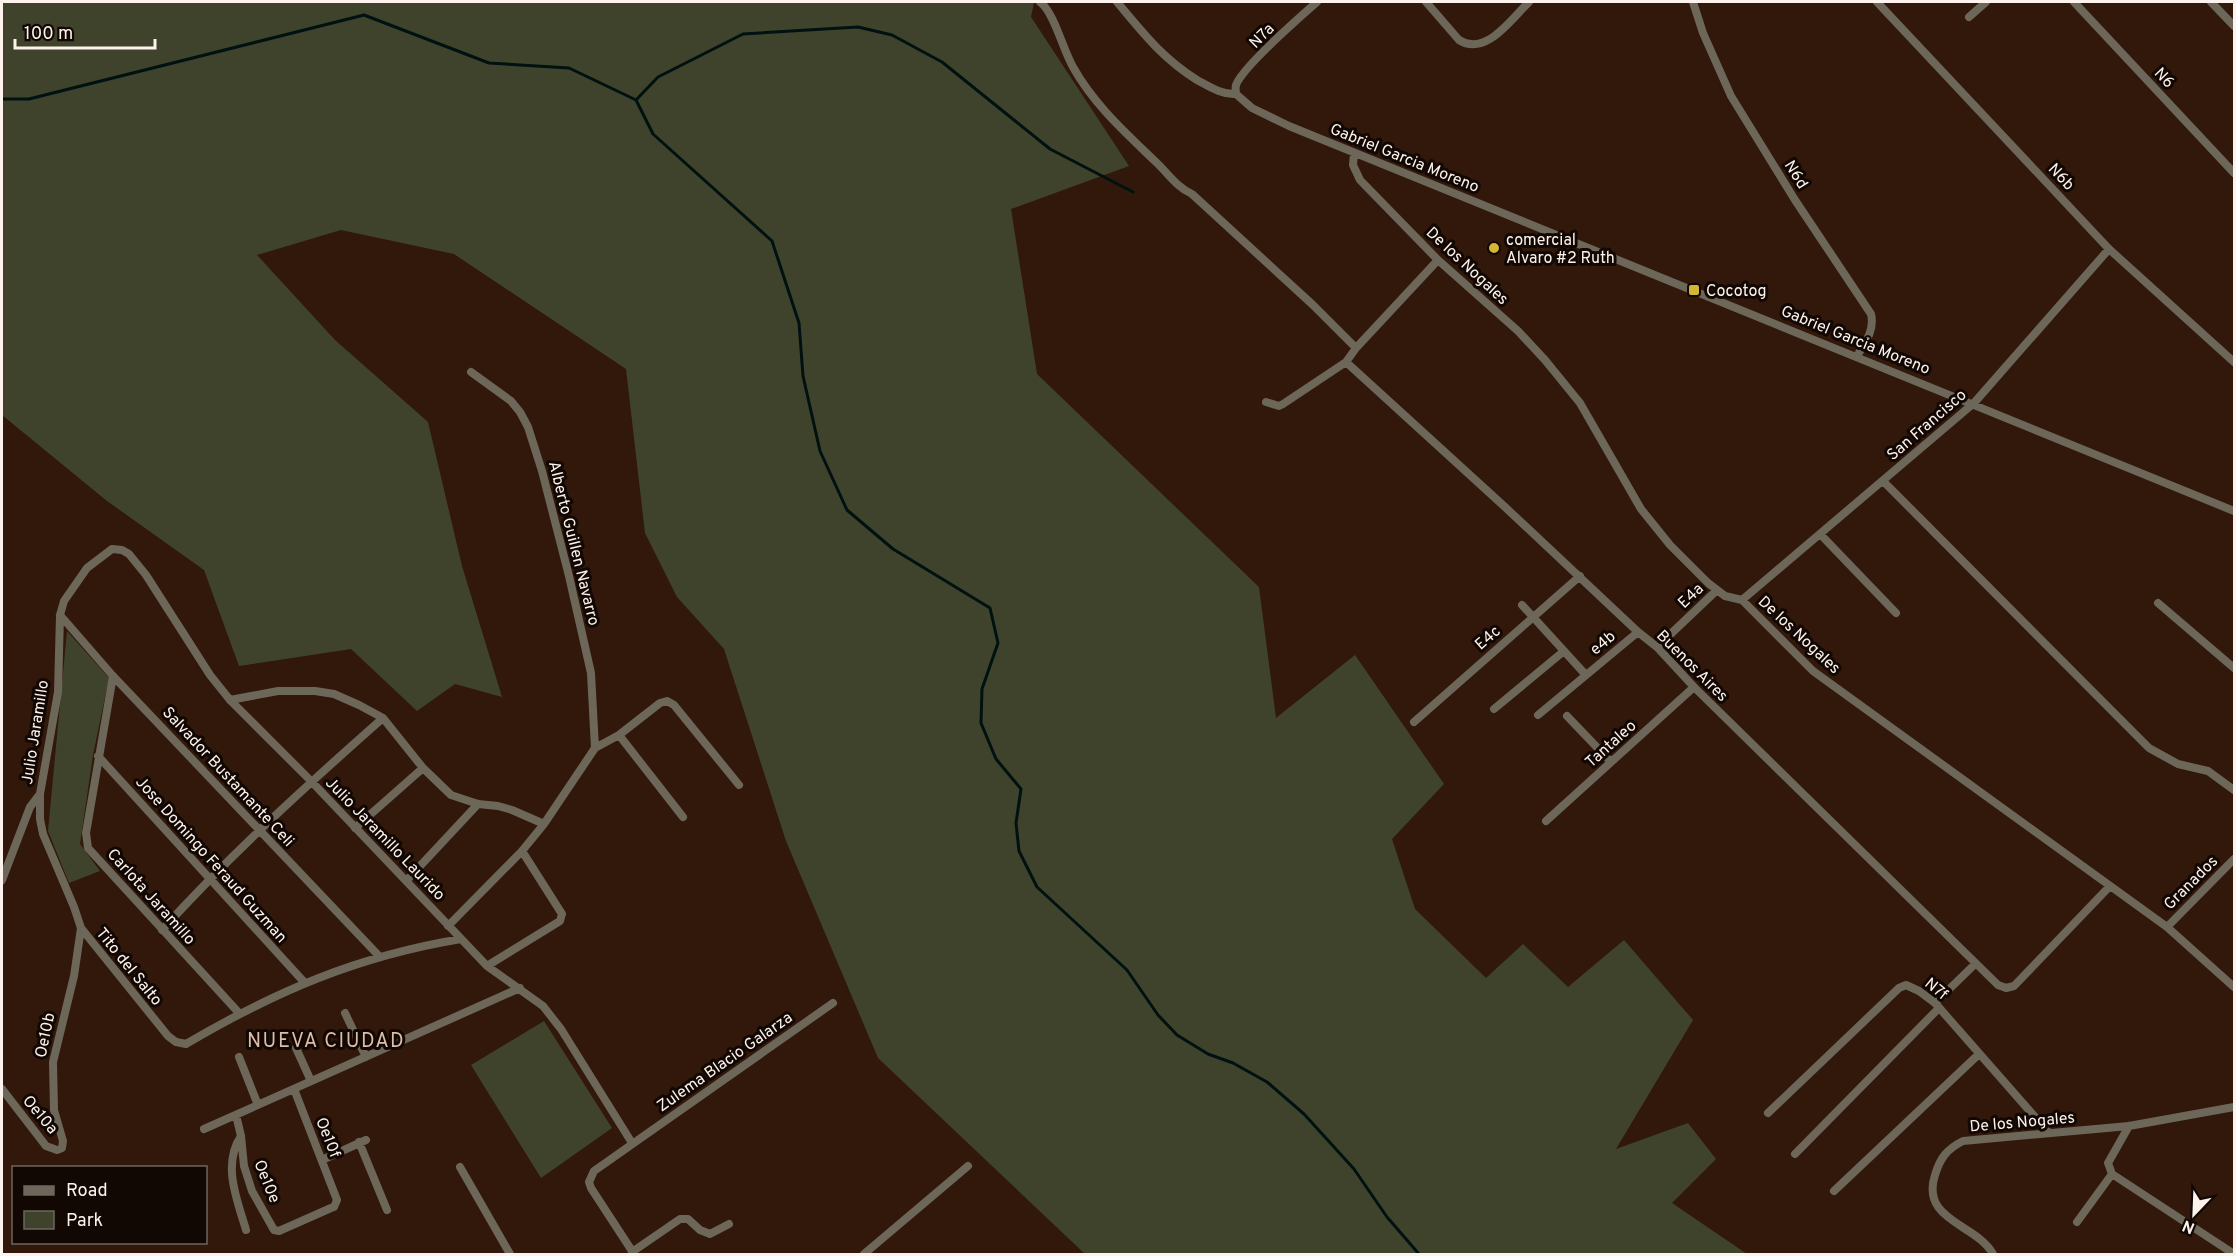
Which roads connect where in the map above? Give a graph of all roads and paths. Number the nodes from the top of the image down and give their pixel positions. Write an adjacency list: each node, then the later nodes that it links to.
1 (1041, 2): 20 (street)
2 (1117, 2): 12 (street, Gabriel Garcia Moreno)
3 (1123, 2): 12 (street)
4 (1317, 2): 15 (street, N7a)
5 (1426, 2): 6 (street)
6 (1528, 2)
7 (1693, 2): 21 (street, N6d)
8 (1877, 2): 18 (street, N6b)
9 (1986, 2): 13 (street)
10 (2074, 2): 17 (street, N6)
11 (2211, 2): 14 (street)
12 (1128, 15): 15 (street, Gabriel Garcia Moreno)
13 (1969, 17)
14 (2235, 26)
15 (1236, 94): 16 (street, Gabriel Garcia Moreno)
16 (1354, 153): 19 (street, De los Nogales); 21 (street, Gabriel Garcia Moreno)
17 (2235, 172)
18 (2109, 249): 23 (street, N6b); 26 (street, San Francisco)
19 (1438, 260): 20 (street); 31 (street, De los Nogales)
20 (1356, 348): 22 (street)
21 (1857, 356): 26 (street, Gabriel Garcia Moreno)
22 (1346, 362): 25 (street); 30 (street, Buenos Aires)
23 (2235, 362)
24 (471, 372): 52 (street, Alberto Guillen Navarro)
25 (1266, 402)
26 (1974, 403): 27 (street, San Francisco); 28 (street, Gabriel Garcia Moreno)
27 (1883, 481): 29 (street, San Francisco); 58 (street)
28 (2235, 511)
29 (1821, 535): 32 (street, San Francisco); 35 (street)
30 (1580, 576): 37 (street, E4c); 38 (street, Buenos Aires)
31 (1717, 590): 32 (street, De los Nogales); 39 (street, E4a)
32 (1742, 600): 71 (street, De los Nogales)
33 (2158, 603): 41 (street)
34 (1522, 605): 37 (street)
35 (1896, 613)
36 (60, 615): 43 (street, Salvador Bustamante Celi); 45 (street, Julio Jaramillo Laurido); 59 (street, Julio Jaramillo)
37 (1533, 617): 40 (street); 50 (street, E4c)
38 (1638, 632): 39 (street, Buenos Aires); 42 (street, e4b)
39 (1657, 647): 44 (street, Buenos Aires)
40 (1564, 651): 42 (street); 46 (street)
41 (2235, 668)
42 (1585, 674): 47 (street, e4b)
43 (113, 676): 53 (street, Carlota Jaramillo); 65 (street, Salvador Bustamante Celi)
44 (1694, 687): 54 (street, Tantaleo); 78 (street, Buenos Aires)
45 (230, 700): 49 (street); 56 (street, Julio Jaramillo Laurido)
46 (1494, 709)
47 (1538, 715)
48 (1566, 716): 54 (street)
49 (383, 718): 55 (street); 56 (street)
50 (1414, 722)
51 (619, 735): 52 (street); 57 (street); 61 (street)
52 (595, 748): 63 (street)
53 (98, 756): 68 (street, Jose Domingo Feraud Guzman); 75 (street, Carlota Jaramillo)
54 (1611, 762): 62 (street, Tantaleo)
55 (423, 768): 60 (street); 64 (street)
56 (311, 781): 64 (street, Julio Jaramillo Laurido); 65 (street)
57 (738, 785)
58 (2235, 790)
59 (40, 795): 69 (street, Julio Jaramillo); 74 (street, Tito del Salto)
60 (478, 804): 63 (street); 70 (street)
61 (682, 817)
62 (1546, 821)
63 (544, 824): 66 (street)
64 (355, 828): 70 (street, Julio Jaramillo Laurido)
65 (259, 829): 68 (street); 77 (street, Salvador Bustamante Celi)
66 (522, 851): 72 (street); 79 (street)
67 (2235, 859): 73 (street, Granados)
68 (209, 878): 75 (street); 80 (street, Jose Domingo Feraud Guzman)
69 (2, 880)
70 (407, 880): 72 (street, Julio Jaramillo Laurido)
71 (2110, 886): 73 (street, De los Nogales); 78 (street, Buenos Aires)
72 (448, 926): 76 (street, Julio Jaramillo Laurido)
73 (2167, 927): 81 (street, De los Nogales)
74 (81, 928): 85 (street, Tito del Salto); 103 (street, Oe10b)
75 (162, 930): 85 (street, Carlota Jaramillo)
76 (461, 939): 77 (street); 79 (street, Julio Jaramillo Laurido)
77 (379, 956): 80 (street)
78 (1975, 964): 84 (street)
79 (487, 966): 82 (street, Julio Jaramillo Laurido)
80 (304, 982): 85 (street)
81 (2235, 987)
82 (520, 988): 90 (street); 102 (street, Julio Jaramillo Laurido)
83 (833, 1003): 102 (street, Zulema Blacio Galarza)
84 (1937, 1005): 88 (street, N7f); 96 (street, N7f); 104 (street)
85 (239, 1013)
86 (345, 1013): 90 (street)
87 (296, 1048): 91 (street)
88 (1978, 1054): 100 (street, N7f); 109 (street)
89 (239, 1057): 94 (street)
90 (366, 1057): 91 (street)
91 (311, 1082): 93 (street)
92 (2, 1089): 103 (street, Oe10a)
93 (294, 1089): 94 (street); 105 (street, Oe10f)
94 (258, 1104): 97 (street)
95 (2235, 1107): 98 (street, De los Nogales)
96 (1768, 1113)
97 (236, 1115): 99 (street); 101 (street, Oe10e)
98 (2129, 1126): 100 (street, De los Nogales); 108 (street)
99 (204, 1129)
100 (2049, 1133): 118 (street, De los Nogales)
101 (241, 1136): 110 (street, Oe10e); 114 (street)
102 (632, 1143): 115 (street, Zulema Blacio Galarza)
103 (62, 1148)
104 (1795, 1154)
105 (322, 1160): 110 (street, Oe10f); 111 (street)
106 (968, 1166): 117 (street)
107 (460, 1167): 116 (street)
108 (2112, 1174): 112 (street); 119 (street)
109 (1834, 1191)
110 (336, 1196)
111 (387, 1210)
112 (2077, 1222)
113 (729, 1224): 115 (street)
114 (246, 1230)
115 (633, 1253)
116 (510, 1254)
117 (864, 1254)
118 (1993, 1254)
119 (2235, 1254)

